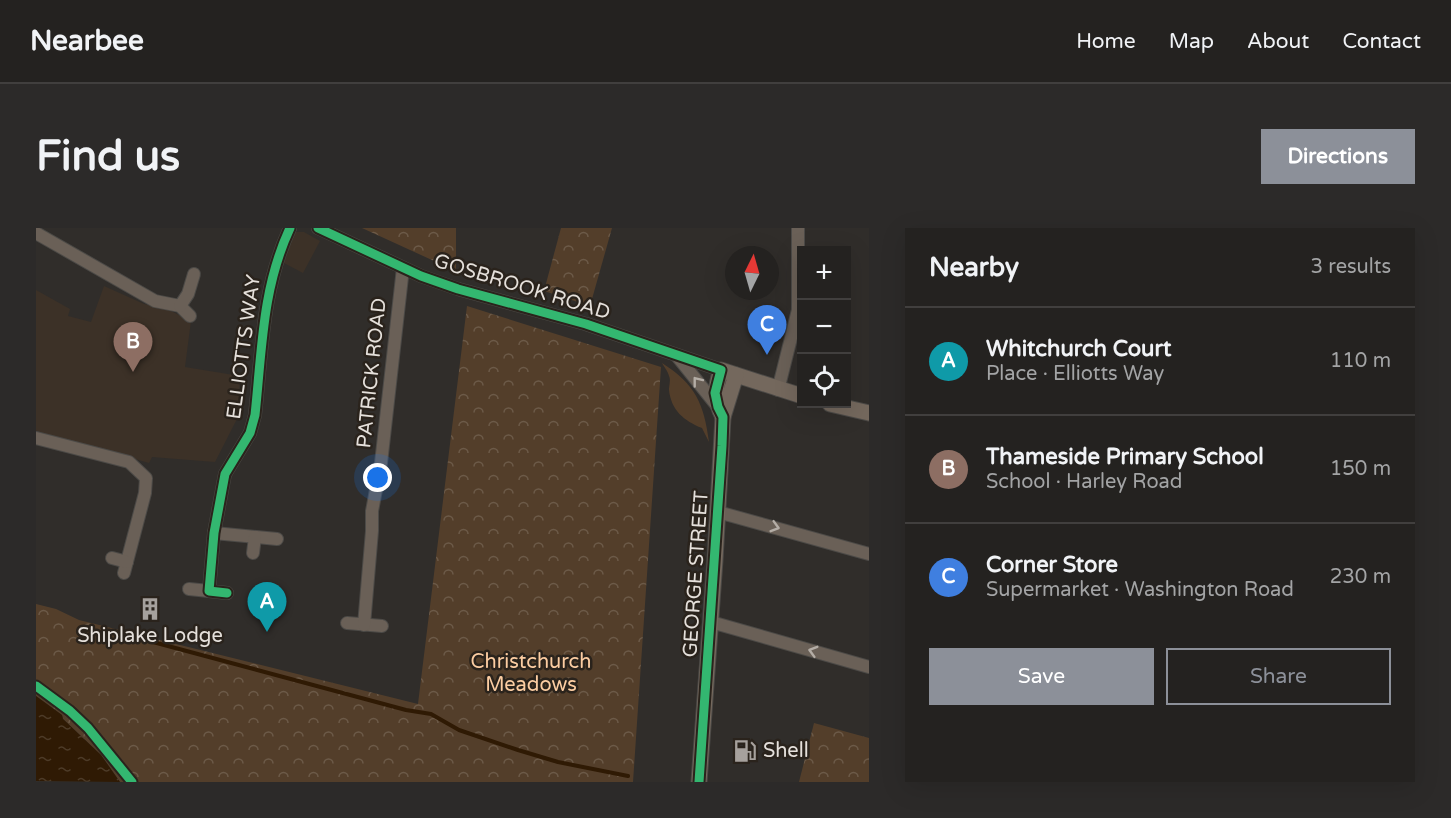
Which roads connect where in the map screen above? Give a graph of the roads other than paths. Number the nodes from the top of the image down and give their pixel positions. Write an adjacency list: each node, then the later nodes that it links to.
1 (290, 228): 19 (street, ELLIOTTS WAY)
2 (318, 228): 5 (street, GOSBROOK ROAD)
3 (798, 228): 12 (street)
4 (36, 233): 7 (street)
5 (403, 268): 9 (street, GOSBROOK ROAD); 30 (street, PATRICK ROAD)
6 (194, 274): 7 (street)
7 (180, 306): 8 (street)
8 (190, 316)
9 (676, 355): 10 (street, GOSBROOK ROAD); 15 (street, one-way to 9)
10 (721, 370): 11 (main road, GOSBROOK ROAD); 15 (main road, GEORGE STREET)
11 (736, 375): 12 (main road, GOSBROOK ROAD); 15 (main road, GEORGE STREET)
12 (777, 390): 13 (main road, GOSBROOK ROAD)
13 (797, 395)
14 (847, 408): 16 (main road)
15 (720, 412): 18 (main road, GEORGE STREET)
16 (869, 413)
17 (36, 438): 24 (street)
18 (718, 512): 23 (street, one-way to 23); 28 (main road, GEORGE STREET)
19 (214, 533): 20 (street); 26 (street, ELLIOTTS WAY)
20 (255, 537): 21 (street); 22 (street)
21 (277, 539)
22 (253, 553)
23 (869, 554)
24 (112, 558)
25 (189, 590): 26 (street)
26 (209, 591): 27 (street)
27 (226, 593)
28 (711, 622): 32 (street, one-way to 28); 33 (main road, GEORGE STREET)
29 (347, 623): 30 (street)
30 (364, 625): 31 (street)
31 (382, 626)
32 (869, 667)
33 (699, 782)

